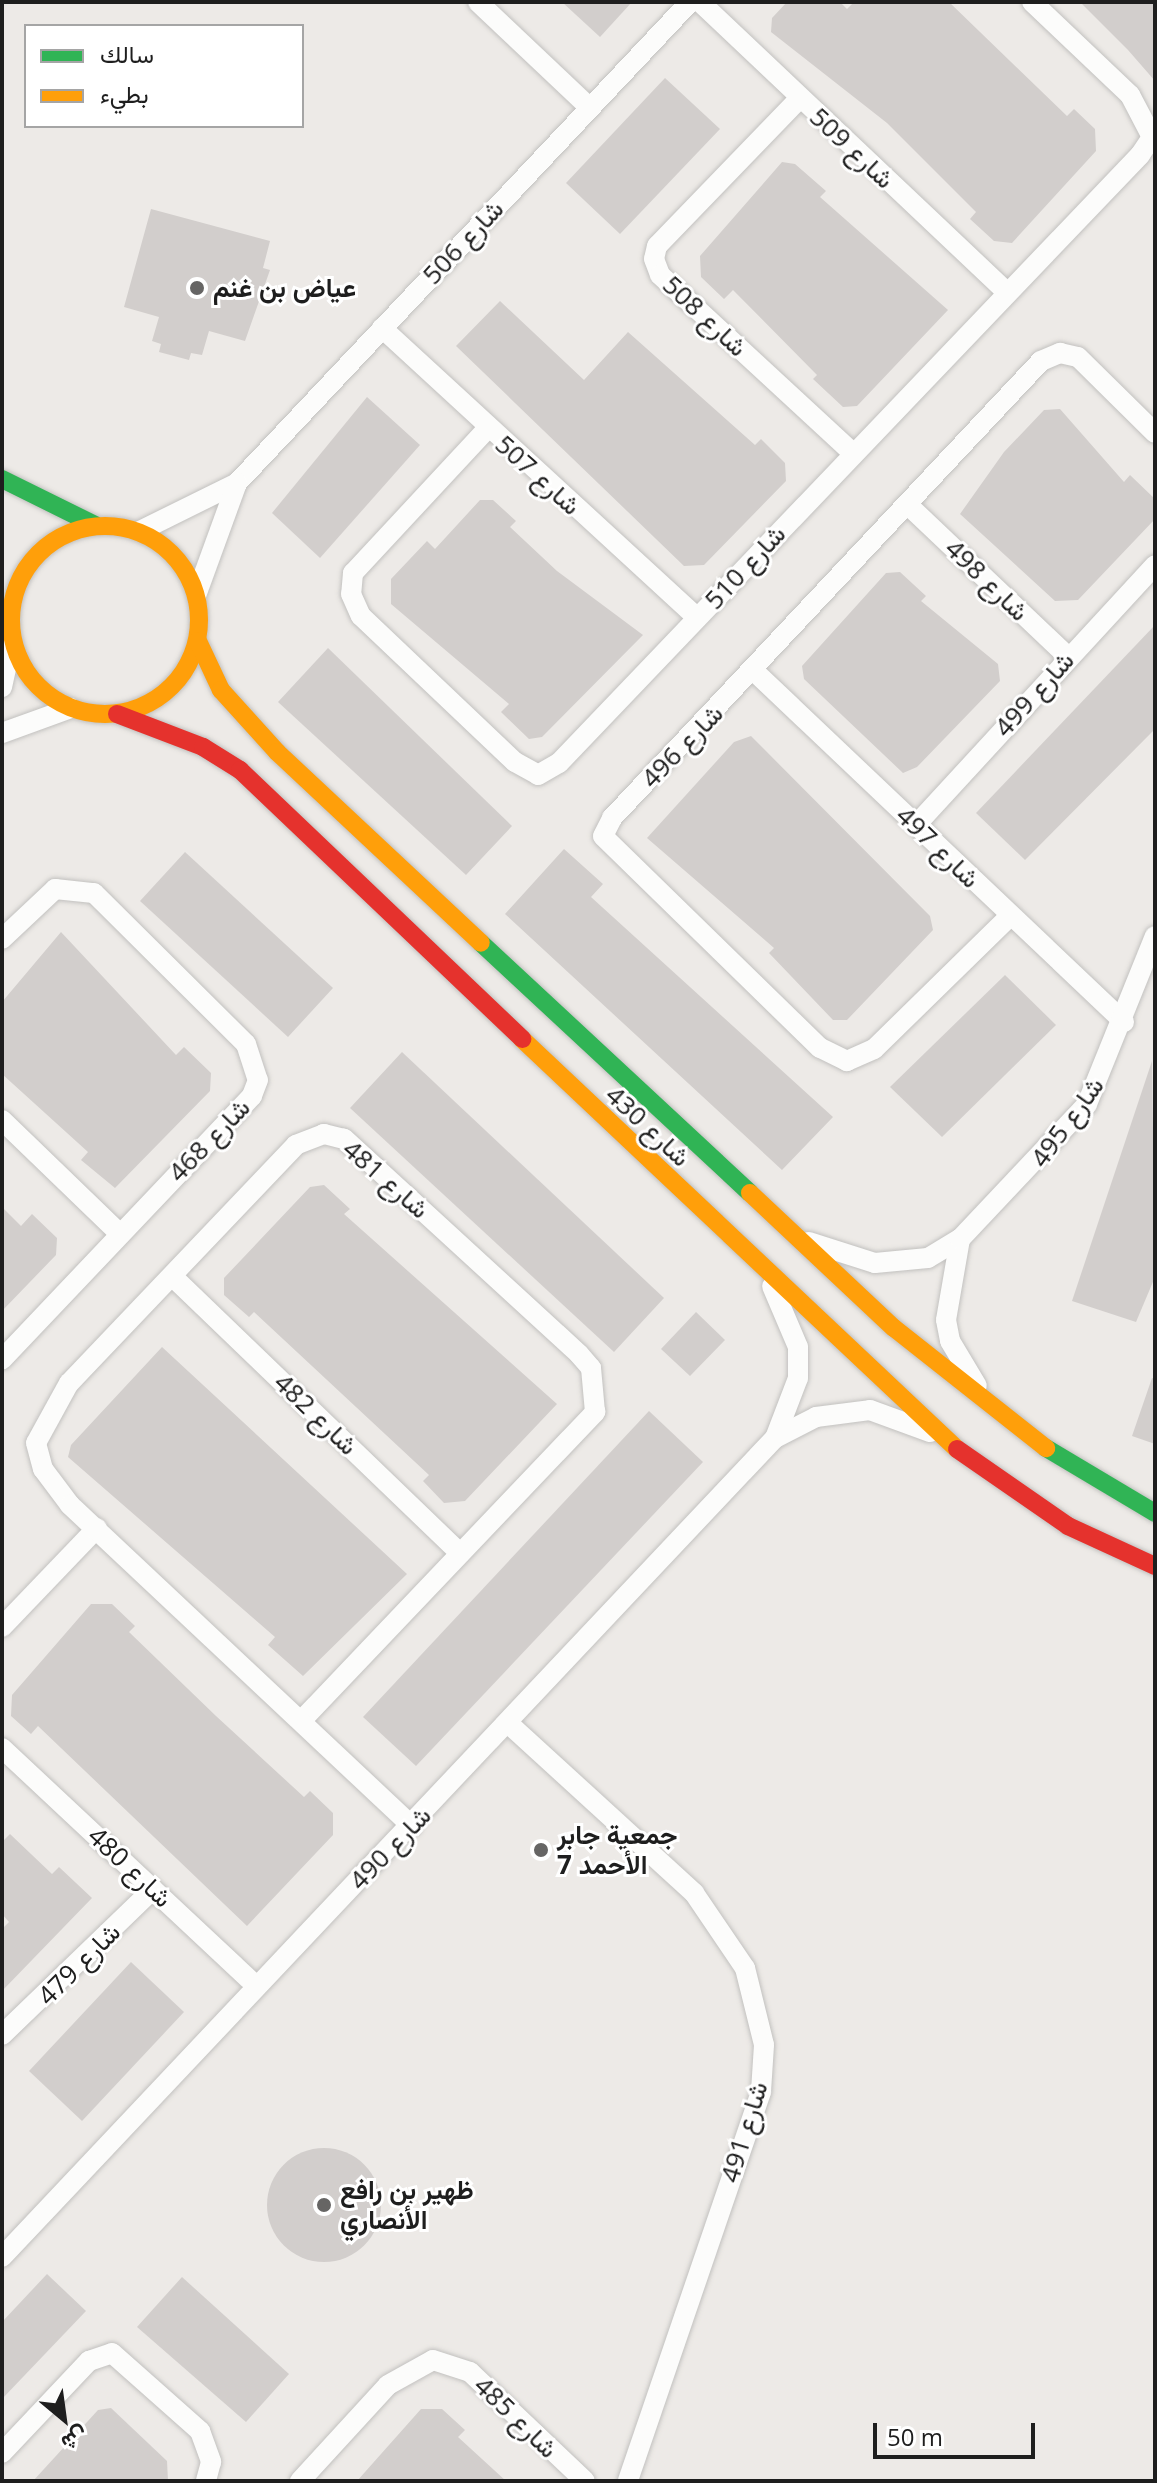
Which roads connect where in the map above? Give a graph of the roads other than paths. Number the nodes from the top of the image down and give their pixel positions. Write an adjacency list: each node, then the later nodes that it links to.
1 (478, 2): 6 (street)
2 (690, 2): 6 (street, شارع 506)
3 (700, 2): 5 (street, شارع 509)
4 (1032, 2): 7 (street, شارع 510)
5 (799, 99): 7 (street, شارع 509); 11 (street, شارع 508)
6 (589, 107): 8 (street, شارع 506)
7 (1007, 292): 11 (street, شارع 510)
8 (382, 328): 9 (street, شارع 507); 13 (street, شارع 506)
9 (487, 429): 21 (street, شارع 507); 21 (street, شارع 510)
10 (1155, 433): 14 (street, شارع 496)
11 (852, 452): 21 (street, شارع 510)
12 (2, 479): 15 (street)
13 (237, 483): 16 (street, شارع 506); 19 (street, شارع 506)
14 (907, 504): 24 (street, شارع 498); 25 (street, شارع 496)
15 (95, 525): 16 (street); 20 (street)
16 (140, 531): 19 (street)
17 (1155, 565): 24 (street, شارع 499)
18 (2, 572): 20 (street)
19 (197, 593): 23 (street)
20 (11, 605): 22 (street)
21 (697, 618)
22 (12, 641): 26 (street); 27 (street)
23 (198, 641): 28 (street); 37 (street, شارع 430)
24 (1068, 657): 30 (street, شارع 499)
25 (754, 671): 30 (street, شارع 497); 31 (street, شارع 496)
26 (2, 687)
27 (71, 708): 28 (street); 29 (street)
28 (117, 714): 39 (street, شارع 430)
29 (2, 733)
30 (916, 825): 31 (street, شارع 497)
31 (1010, 916): 34 (street, شارع 497)
32 (1155, 936): 34 (street, شارع 495)
33 (2, 939): 36 (street, شارع 468)
34 (1124, 1022): 38 (street, شارع 495)
35 (2, 1120): 36 (street)
36 (119, 1233): 41 (street, شارع 468)
37 (802, 1239): 38 (street, شارع 495); 42 (street, شارع 430)
38 (960, 1239): 42 (street)
39 (765, 1274): 43 (street, شارع 430); 44 (street, شارع 490)
40 (172, 1276): 46 (street, شارع 481); 47 (street, شارع 482); 47 (street, شارع 481)
41 (2, 1359)
42 (993, 1410): 45 (street, شارع 430)
43 (939, 1436): 44 (street, شارع 490); 48 (street, شارع 430)
44 (775, 1438): 51 (street, شارع 490)
45 (1155, 1513)
46 (97, 1528): 49 (street); 50 (street, شارع 481)
47 (460, 1553): 50 (street, شارع 481)
48 (1155, 1566)
49 (2, 1627)
50 (301, 1721): 53 (street, شارع 481)
51 (509, 1724): 53 (street, شارع 490); 62 (street, شارع 491)
52 (2, 1748): 54 (street, شارع 480)
53 (412, 1826): 55 (street, شارع 490)
54 (153, 1889): 55 (street, شارع 480); 56 (street, شارع 479)
55 (257, 1987): 57 (street, شارع 490)
56 (2, 2035)
57 (2, 2257)
58 (2, 2453): 59 (street)
59 (206, 2481)
60 (300, 2481): 61 (street, شارع 485)
61 (585, 2481)
62 (628, 2481)

